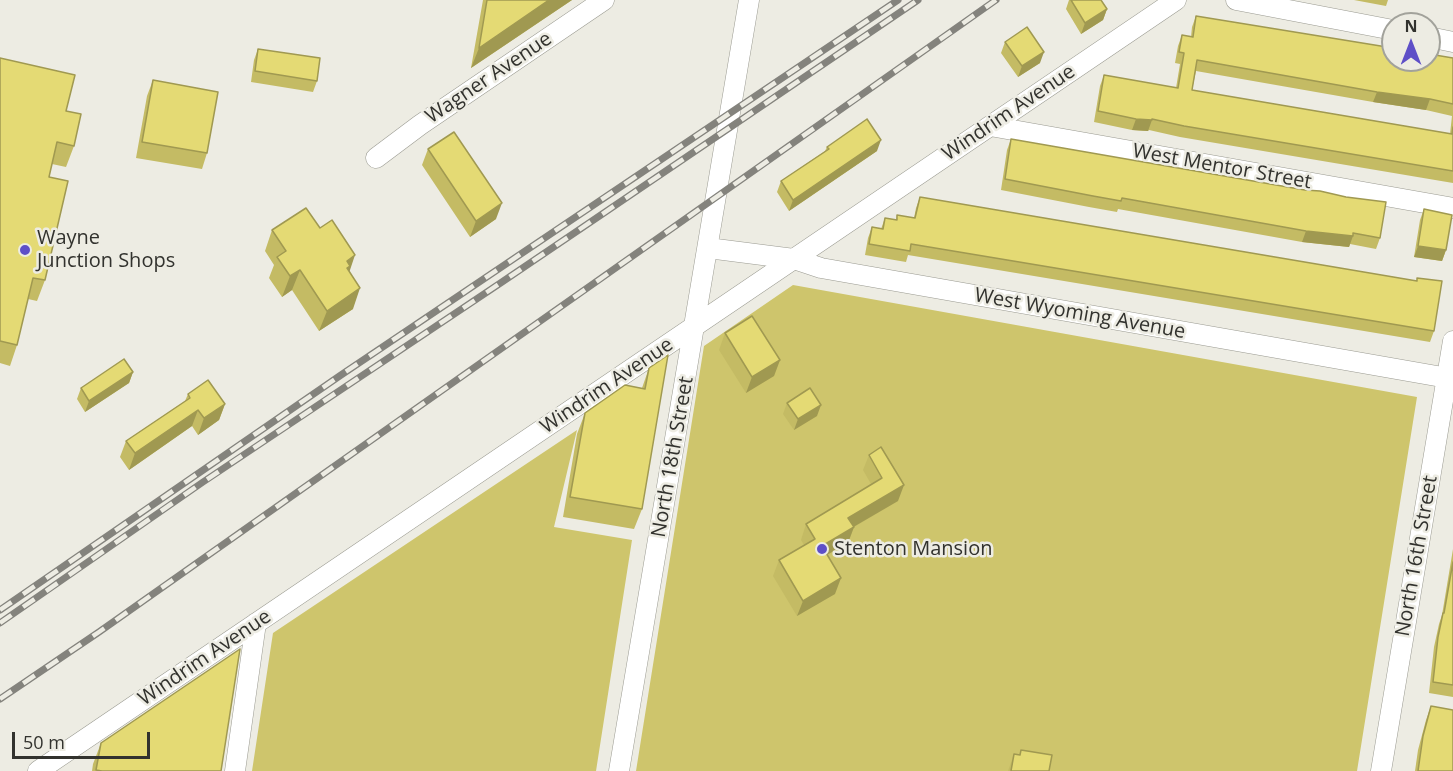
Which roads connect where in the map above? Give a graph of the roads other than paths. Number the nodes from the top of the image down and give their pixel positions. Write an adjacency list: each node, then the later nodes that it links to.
1 (604, 0): 7 (street, Wagner Avenue)
2 (749, 0): 9 (street, North 18th Street)
3 (1176, 0): 6 (street, Windrim Avenue)
4 (1236, 0): 5 (street)
5 (1381, 28)
6 (990, 126): 8 (street, West Mentor Street); 10 (street, Windrim Avenue)
7 (376, 158)
8 (1453, 208)
9 (708, 248): 10 (street, West Wyoming Avenue); 11 (street, North 18th Street)
10 (794, 259): 11 (street, Windrim Avenue); 13 (street, West Wyoming Avenue)
11 (695, 326): 14 (street, Windrim Avenue); 17 (street, North 18th Street)
12 (1453, 341): 13 (street, North 16th Street)
13 (1450, 379): 18 (street, North 16th Street)
14 (256, 623): 15 (street, Windrim Avenue); 16 (street)
15 (38, 771)
16 (235, 771)
17 (619, 771)
18 (1381, 771)

